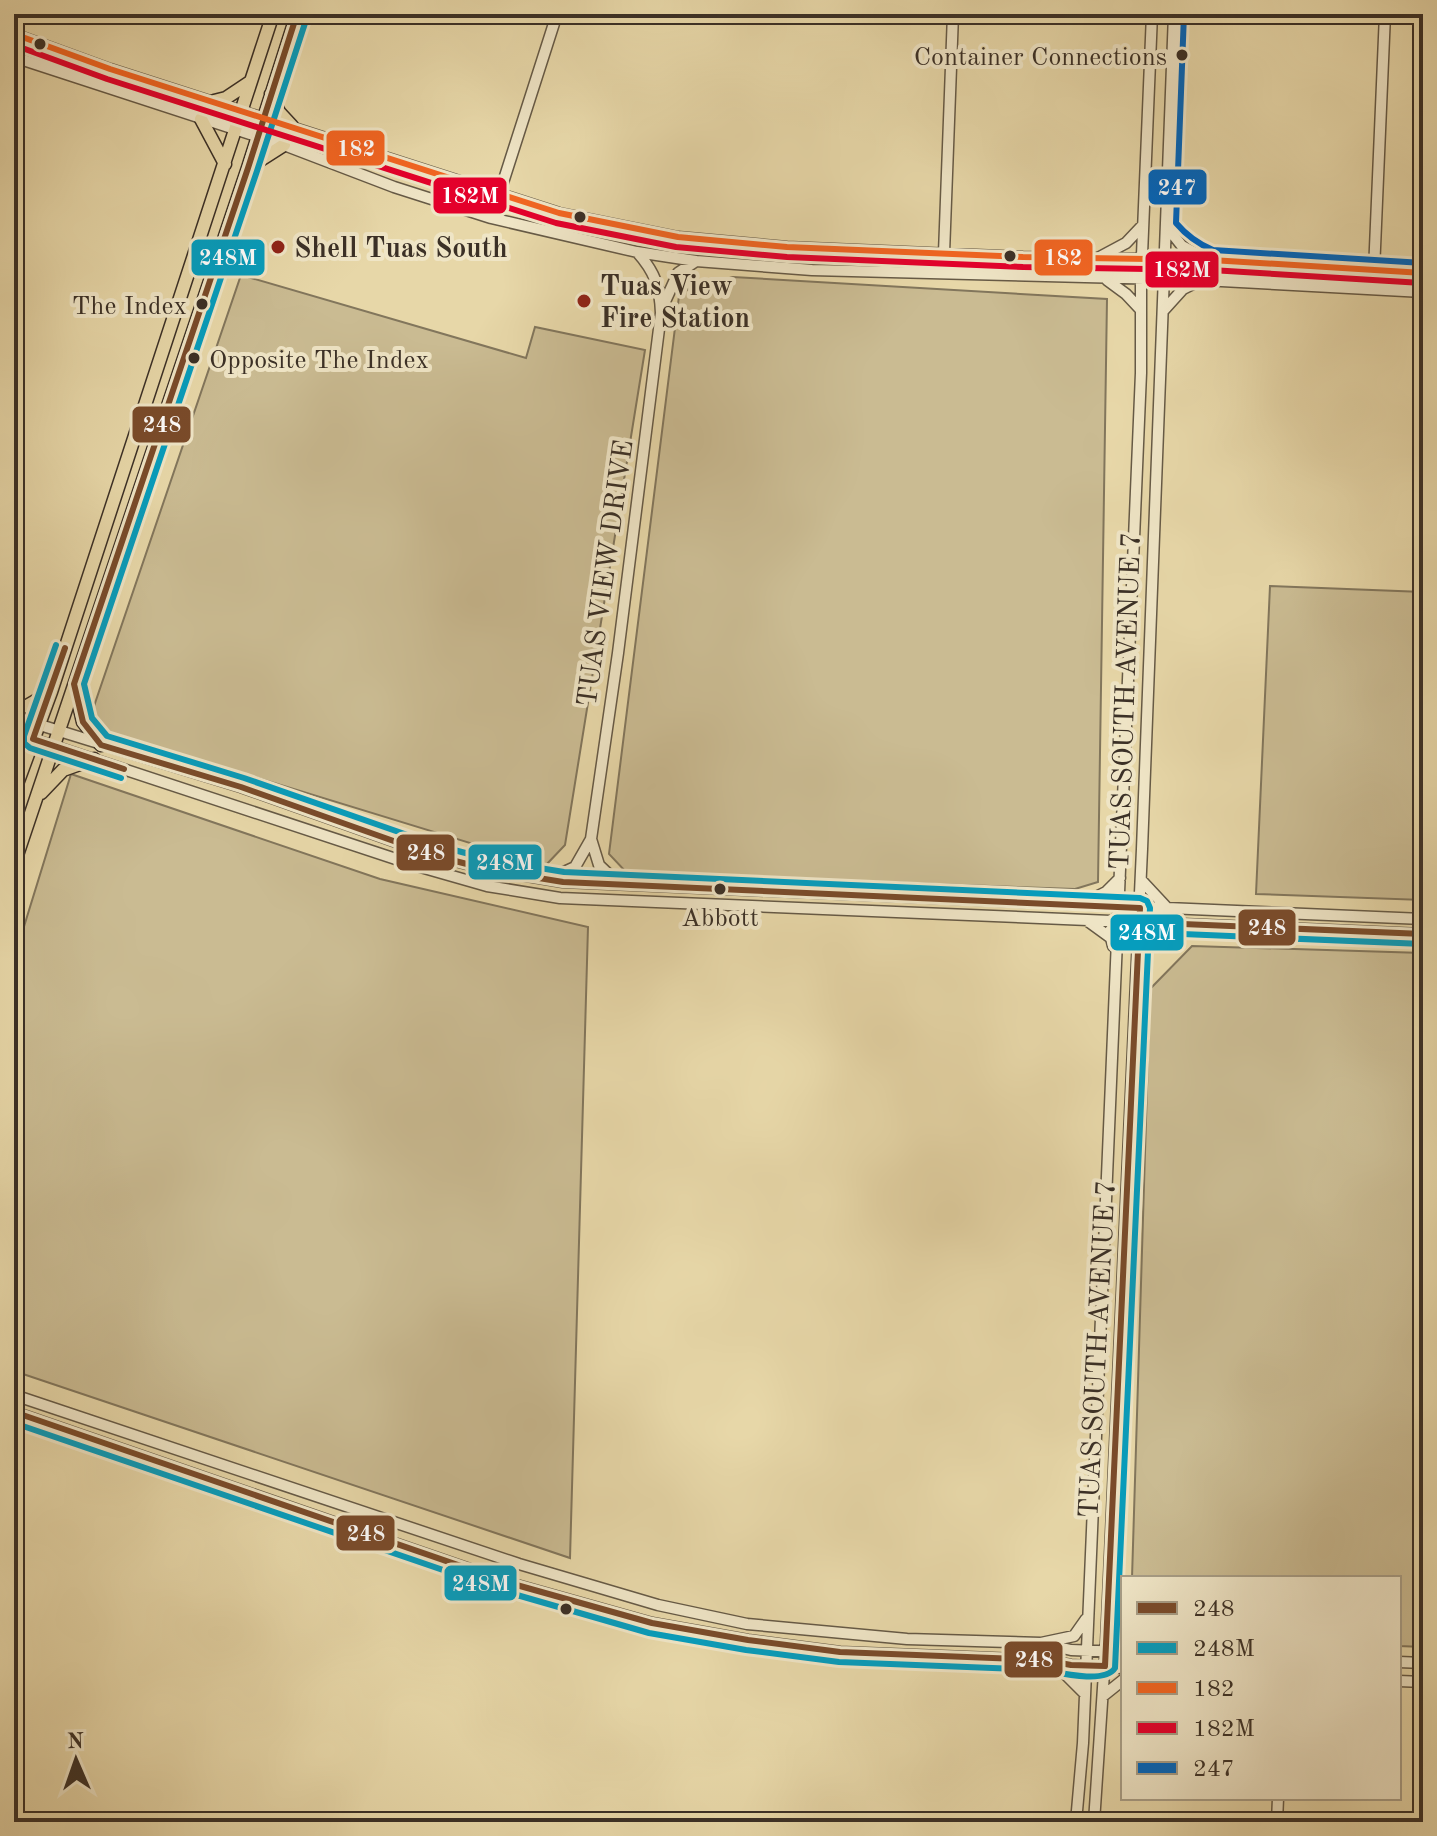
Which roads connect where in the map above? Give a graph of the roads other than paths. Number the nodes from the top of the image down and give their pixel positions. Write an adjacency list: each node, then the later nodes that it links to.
1 (273, 14): 10 (main road)
2 (297, 14): 11 (main road)
3 (557, 14): 22 (street)
4 (953, 14): 28 (street)
5 (1152, 14): 24 (street, TUAS SOUTH AVENUE 7)
6 (1174, 14): 25 (street, TUAS SOUTH AVENUE 7)
7 (1385, 14): 34 (street)
8 (14, 34): 12 (street)
9 (14, 57): 15 (street)
10 (250, 81): 12 (main road); 13 (main road)
11 (271, 94): 14 (main road); 16 (main road)
12 (214, 101): 13 (street)
13 (242, 109): 14 (street); 17 (main road)
14 (263, 117): 16 (street); 18 (main road)
15 (201, 119): 17 (street); 20 (main road)
16 (292, 126): 22 (street)
17 (235, 130): 18 (street); 20 (main road)
18 (258, 137): 19 (street); 21 (main road)
19 (284, 145): 21 (main road); 26 (street)
20 (225, 164): 45 (main road)
21 (248, 168): 44 (main road)
22 (499, 195): 23 (street)
23 (577, 218): 26 (street); 28 (street)
24 (1143, 224): 29 (street); 30 (street, TUAS SOUTH AVENUE 7)
25 (1166, 226): 31 (street); 33 (street, TUAS SOUTH AVENUE 7)
26 (580, 240): 27 (street)
27 (637, 252): 32 (street); 43 (street, TUAS VIEW DRIVE)
28 (944, 253): 29 (street)
29 (1096, 258): 30 (street)
30 (1142, 260): 33 (street); 37 (street, TUAS SOUTH AVENUE 7)
31 (1211, 260): 33 (street); 34 (street)
32 (696, 261): 36 (street); 43 (street, TUAS VIEW DRIVE)
33 (1166, 261): 38 (street, TUAS SOUTH AVENUE 7)
34 (1374, 271): 35 (street)
35 (1423, 273)
36 (1102, 278): 37 (street); 41 (street)
37 (1141, 279): 38 (street); 41 (street, TUAS SOUTH AVENUE 7)
38 (1165, 279): 39 (street); 42 (street, TUAS SOUTH AVENUE 7)
39 (1203, 280): 40 (street); 42 (street)
40 (1423, 292)
41 (1141, 310): 61 (street, TUAS SOUTH AVENUE 7)
42 (1164, 310): 63 (street, TUAS SOUTH AVENUE 7)
43 (661, 313): 59 (street, TUAS VIEW DRIVE)
44 (74, 684): 49 (main road); 52 (main road)
45 (51, 692): 46 (main road); 48 (main road)
46 (14, 709)
47 (14, 717): 48 (street)
48 (38, 725): 49 (street); 51 (main road)
49 (58, 730): 52 (street); 53 (main road)
50 (14, 733): 51 (street)
51 (33, 739): 53 (street); 56 (main road)
52 (101, 745): 62 (street)
53 (52, 746): 55 (street); 58 (main road)
54 (14, 752): 56 (main road)
55 (94, 759): 58 (main road); 69 (street)
56 (19, 779): 57 (main road)
57 (14, 792)
58 (34, 802): 60 (main road)
59 (591, 839): 62 (street, TUAS VIEW DRIVE); 64 (street)
60 (14, 864)
61 (1120, 878): 65 (street); 66 (street, TUAS SOUTH AVENUE 7)
62 (546, 879): 64 (street)
63 (1141, 880): 67 (street, TUAS SOUTH AVENUE 7); 68 (street)
64 (620, 885): 65 (street)
65 (1080, 905): 66 (street)
66 (1118, 907): 67 (street); 71 (street, TUAS SOUTH AVENUE 7)
67 (1140, 908): 68 (street); 72 (street, TUAS SOUTH AVENUE 7)
68 (1168, 909): 70 (street)
69 (1082, 919): 71 (street); 76 (street)
70 (1423, 919)
71 (1118, 921): 72 (street); 76 (street, TUAS SOUTH AVENUE 7)
72 (1139, 922): 73 (street); 75 (street, TUAS SOUTH AVENUE 7)
73 (1163, 923): 74 (street); 75 (street)
74 (1423, 934)
75 (1138, 944): 79 (street, TUAS SOUTH AVENUE 7)
76 (1116, 960): 80 (street, TUAS SOUTH AVENUE 7)
77 (14, 1395): 82 (street)
78 (14, 1412): 87 (street)
79 (1108, 1615): 81 (street); 84 (street, TUAS SOUTH AVENUE 7)
80 (1088, 1616): 82 (street); 83 (street, TUAS SOUTH AVENUE 7)
81 (1121, 1634)
82 (1043, 1643): 83 (street); 86 (street)
83 (1087, 1652): 84 (street); 90 (street, TUAS SOUTH AVENUE 7)
84 (1106, 1652): 85 (street); 91 (street, TUAS SOUTH AVENUE 7)
85 (1121, 1652)
86 (1044, 1660): 87 (street); 90 (street)
87 (1029, 1661): 96 (street)
88 (1401, 1662): 89 (street)
89 (1423, 1663)
90 (1086, 1666): 91 (street); 96 (street, TUAS SOUTH AVENUE 7)
91 (1105, 1666): 92 (street); 97 (street, TUAS SOUTH AVENUE 7)
92 (1121, 1668)
93 (1401, 1681): 95 (street)
94 (1121, 1682): 97 (street)
95 (1423, 1682)
96 (1085, 1694): 99 (street, TUAS SOUTH AVENUE 7)
97 (1103, 1696): 100 (street, TUAS SOUTH AVENUE 7)
98 (1278, 1800): 101 (street)
99 (1076, 1822)
100 (1094, 1822)
101 (1277, 1822)

